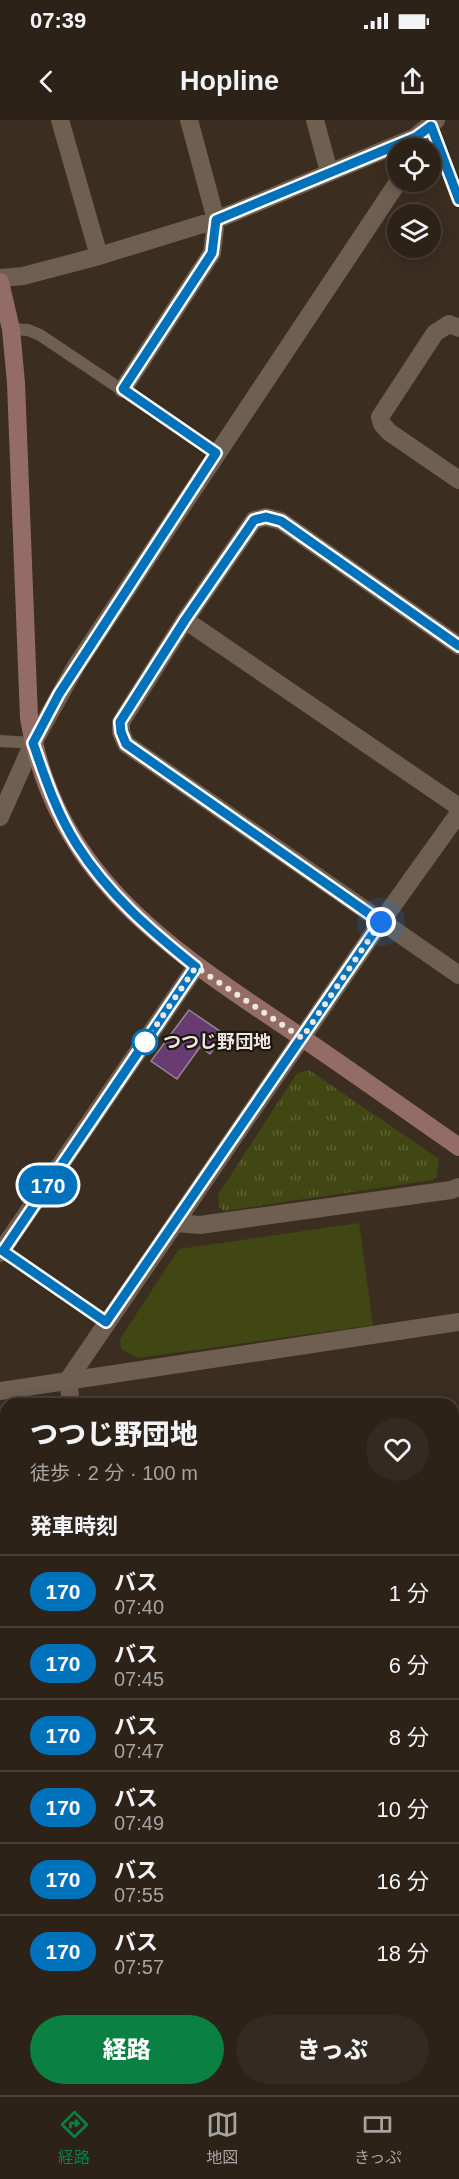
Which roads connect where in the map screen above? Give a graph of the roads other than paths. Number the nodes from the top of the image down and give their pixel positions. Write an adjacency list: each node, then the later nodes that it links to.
1 (60, 120): 10 (street)
2 (189, 120): 9 (street)
3 (315, 120): 6 (street)
4 (433, 123): 5 (street); 6 (street); 8 (lane)
5 (425, 138)
6 (330, 172): 9 (street)
7 (391, 192): 15 (street)
8 (459, 200)
9 (216, 220): 10 (street); 14 (street)
10 (99, 256): 11 (street)
11 (0, 280): 13 (street)
12 (459, 328): 16 (street)
13 (11, 329): 14 (lane); 20 (street)
14 (123, 389): 15 (lane)
15 (216, 453): 20 (street)
16 (459, 480)
17 (185, 620): 18 (street); 21 (street); 24 (street)
18 (459, 646)
19 (0, 741): 20 (lane)
20 (33, 743): 23 (street); 25 (street)
21 (459, 807)
22 (459, 813): 24 (street)
23 (0, 817)
24 (381, 922): 26 (street); 27 (street)
25 (196, 967): 27 (street); 31 (street)
26 (459, 975)
27 (302, 1038): 28 (street); 30 (street)
28 (459, 1147)
29 (459, 1187): 30 (street)
30 (176, 1222): 32 (street)
31 (2, 1252): 32 (lane)
32 (106, 1322): 34 (street)
33 (459, 1322): 34 (street)
34 (68, 1380): 35 (street); 36 (street)
35 (0, 1390)
36 (70, 1398)

